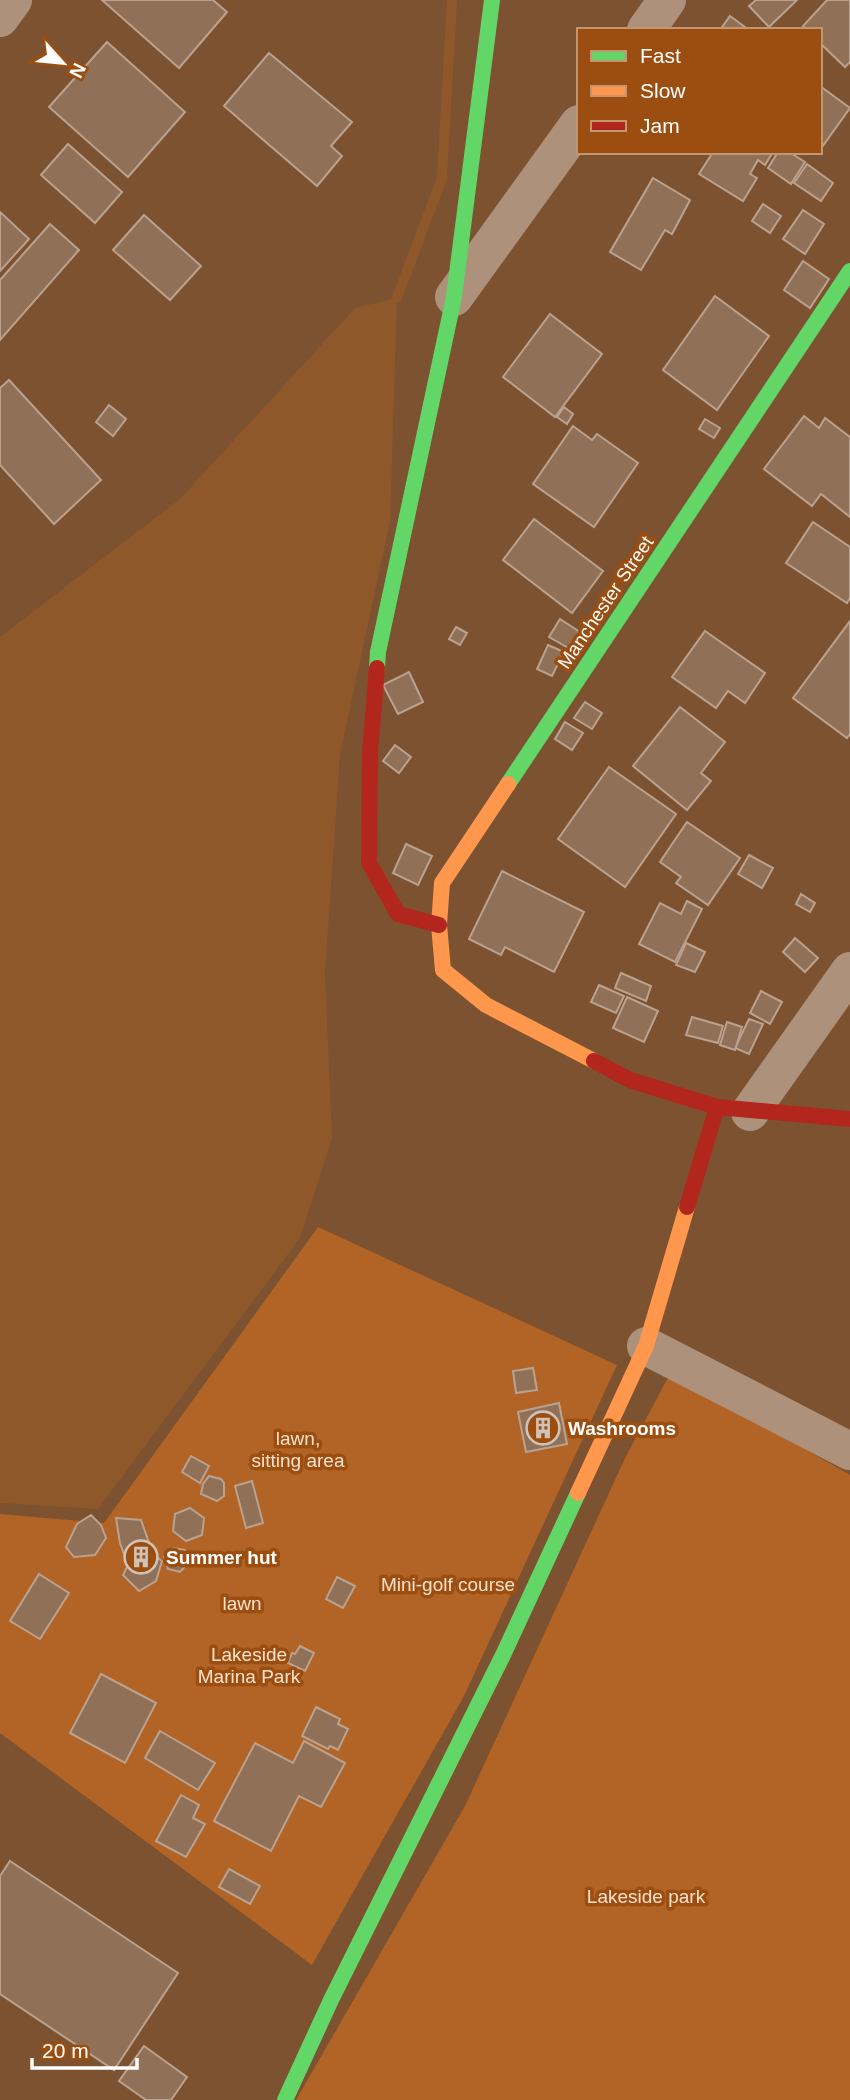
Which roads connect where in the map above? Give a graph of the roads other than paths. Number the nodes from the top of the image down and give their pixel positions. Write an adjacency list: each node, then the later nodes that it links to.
1 (13, 0): 4 (street)
2 (492, 0): 8 (street)
3 (667, 0): 5 (street)
4 (0, 18)
5 (647, 28)
6 (577, 127): 8 (street)
7 (850, 271): 9 (street, Manchester Street)
8 (454, 297): 9 (street)
9 (439, 925): 11 (street, Manchester Street)
10 (850, 971): 11 (street)
11 (734, 1110): 12 (street); 13 (street)
12 (850, 1119)
13 (646, 1346): 14 (street); 15 (street)
14 (850, 1451)
15 (285, 2100)

